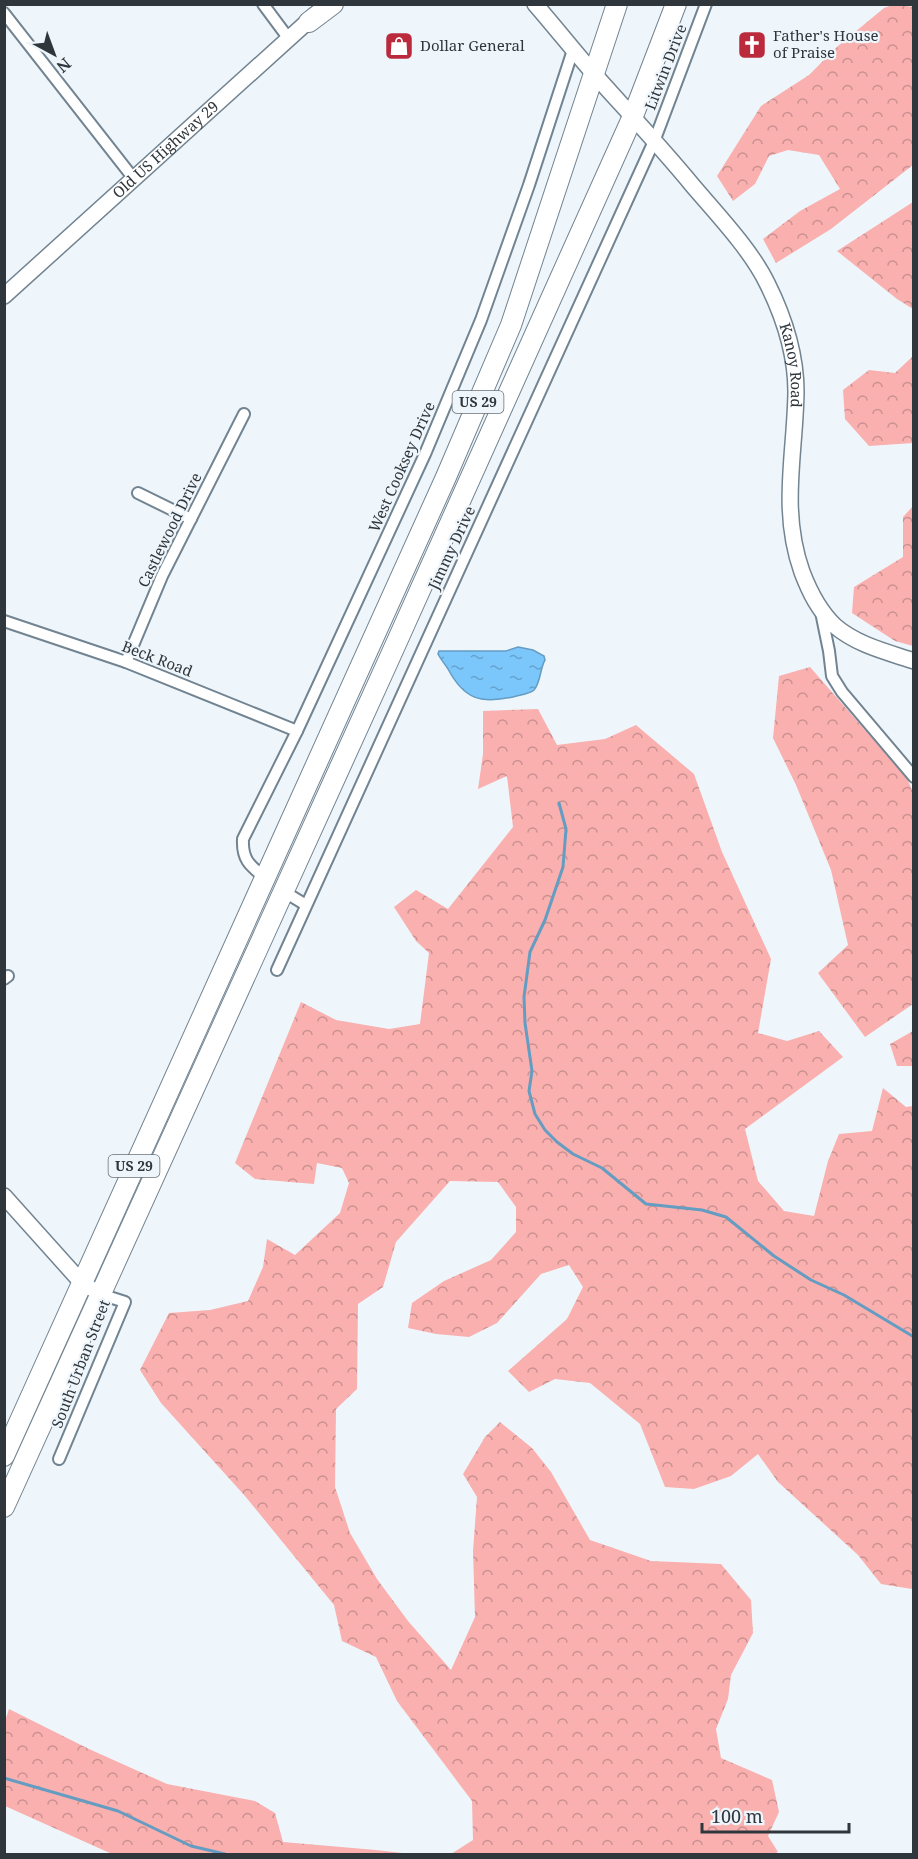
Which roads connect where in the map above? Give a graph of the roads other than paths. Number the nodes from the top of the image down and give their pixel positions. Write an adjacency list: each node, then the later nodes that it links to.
1 (262, 4): 10 (street)
2 (324, 4): 9 (street, Old US Highway 29)
3 (333, 4): 9 (highway)
4 (535, 4): 11 (street, Kanoy Road)
5 (617, 4): 12 (highway, US 29)
6 (676, 4): 13 (highway, US 29)
7 (706, 4): 14 (street, Litwin Drive)
8 (4, 13): 15 (street)
9 (309, 22): 10 (street, Old US Highway 29)
10 (289, 39): 15 (street, Old US Highway 29)
11 (573, 50): 12 (street, Kanoy Road); 24 (street, West Cooksey Drive)
12 (594, 74): 13 (street, Kanoy Road); 26 (highway, US 29)
13 (633, 116): 14 (street, Kanoy Road); 27 (highway, US 29)
14 (654, 139): 20 (street, Kanoy Road); 28 (street, Jimmy Drive)
15 (134, 179): 16 (street, Old US Highway 29)
16 (6, 290)
17 (244, 414): 19 (street, Castlewood Drive)
18 (138, 492): 19 (street)
19 (191, 519): 23 (street, Castlewood Drive)
20 (821, 611): 22 (street, Kanoy Road); 25 (street)
21 (4, 621): 23 (street, Beck Road)
22 (914, 661)
23 (126, 662): 24 (street, Beck Road)
24 (297, 731): 26 (street, West Cooksey Drive)
25 (914, 777)
26 (264, 877): 31 (highway, US 29)
27 (284, 891): 28 (street); 32 (highway, US 29)
28 (306, 905): 29 (street, Jimmy Drive)
29 (278, 969)
30 (4, 1196): 31 (street)
31 (82, 1283): 32 (street); 33 (highway, US 29)
32 (100, 1294): 34 (street, South Urban Street); 35 (highway, US 29)
33 (4, 1456)
34 (59, 1459)
35 (4, 1507)

